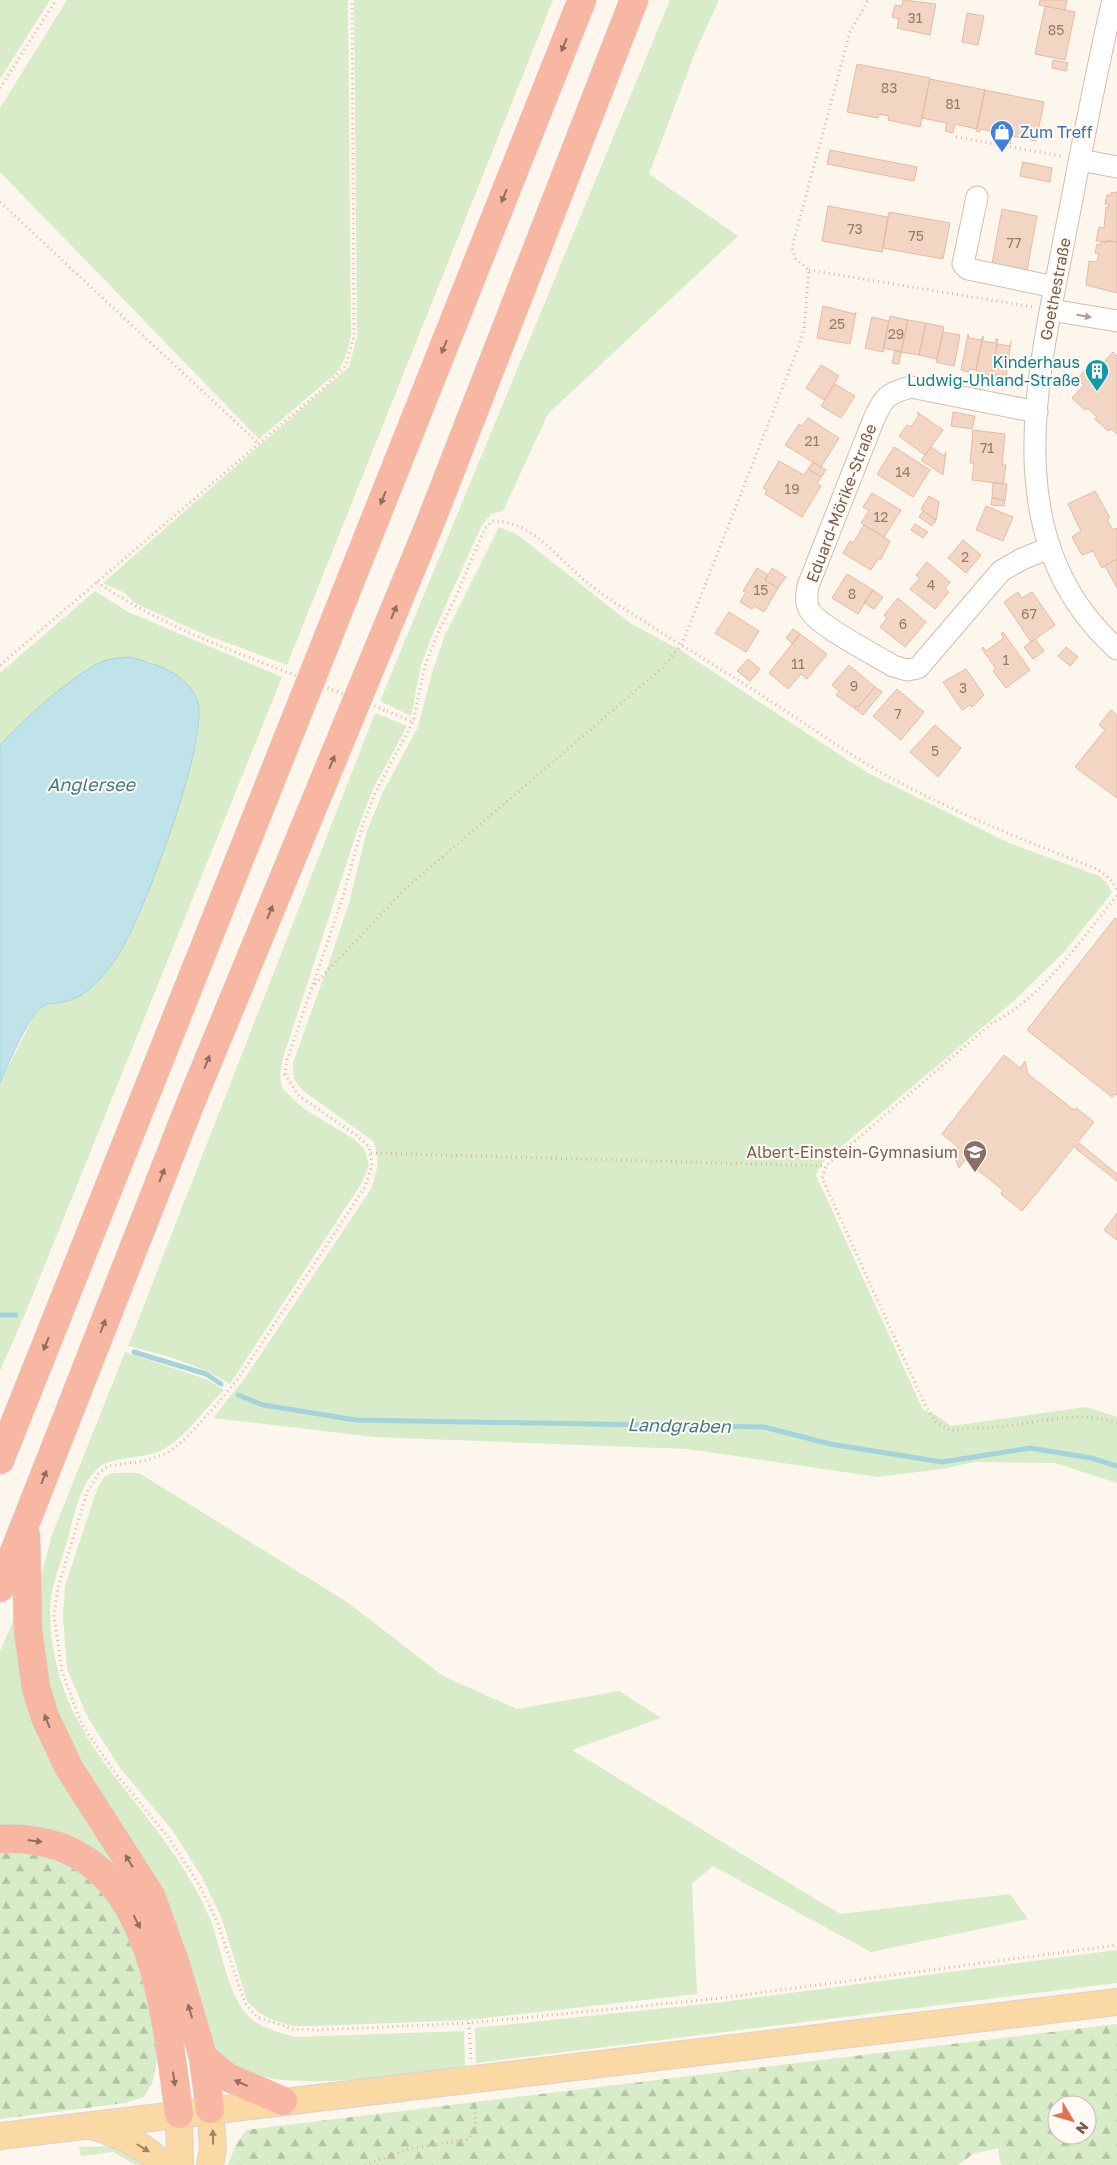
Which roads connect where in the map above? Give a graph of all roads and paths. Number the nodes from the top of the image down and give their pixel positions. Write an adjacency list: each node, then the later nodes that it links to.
1 (56, 0): 7 (path)
2 (352, 0): 18 (path)
3 (582, 0): 31 (highway, one-way to 31)
4 (634, 0): 32 (highway, one-way to 4)
5 (868, 0): 13 (path)
6 (1115, 0): 9 (street, Goethestraße)
7 (0, 88)
8 (956, 137): 9 (path)
9 (1080, 160): 10 (street); 14 (street, Goethestraße)
10 (1117, 167)
11 (977, 197): 14 (street)
12 (0, 202): 18 (path)
13 (809, 270): 15 (path); 22 (path)
14 (1055, 287): 15 (street, Goethestraße)
15 (1051, 310): 16 (street, one-way to 16); 17 (street, Goethestraße)
16 (1117, 322)
17 (1038, 412): 19 (street, Goethestraße); 19 (street, Eduard-Mörike-Straße)
18 (258, 443): 20 (path)
19 (1049, 548): 21 (street, Goethestraße)
20 (97, 582): 23 (path); 24 (path, bridge)
21 (1113, 639)
22 (682, 644): 24 (path); 25 (path); 27 (path)
23 (0, 665)
24 (413, 722): 27 (path)
25 (1117, 889)
26 (1117, 896): 29 (path)
27 (315, 984): 28 (path)
28 (371, 1153): 29 (path); 37 (path)
29 (826, 1166): 30 (path)
30 (1117, 1423)
31 (0, 1460)
32 (26, 1523): 33 (highway); 38 (highway, one-way to 32)
33 (0, 1588)
34 (0, 1839): 43 (highway, one-way to 43)
35 (1117, 1945): 37 (path)
36 (1117, 2002): 40 (main road)
37 (469, 2023): 39 (path)
38 (203, 2058): 40 (highway, one-way to 38); 42 (highway)
39 (471, 2066)
40 (283, 2101): 42 (main road)
41 (474, 2103): 49 (path)
42 (210, 2110): 43 (main road); 48 (main road, one-way to 42)
43 (179, 2114): 44 (main road); 47 (main road)
44 (86, 2125): 45 (main road); 46 (main road, one-way to 46)
45 (0, 2136)
46 (163, 2165)
47 (180, 2165)
48 (210, 2165)
49 (366, 2165)

